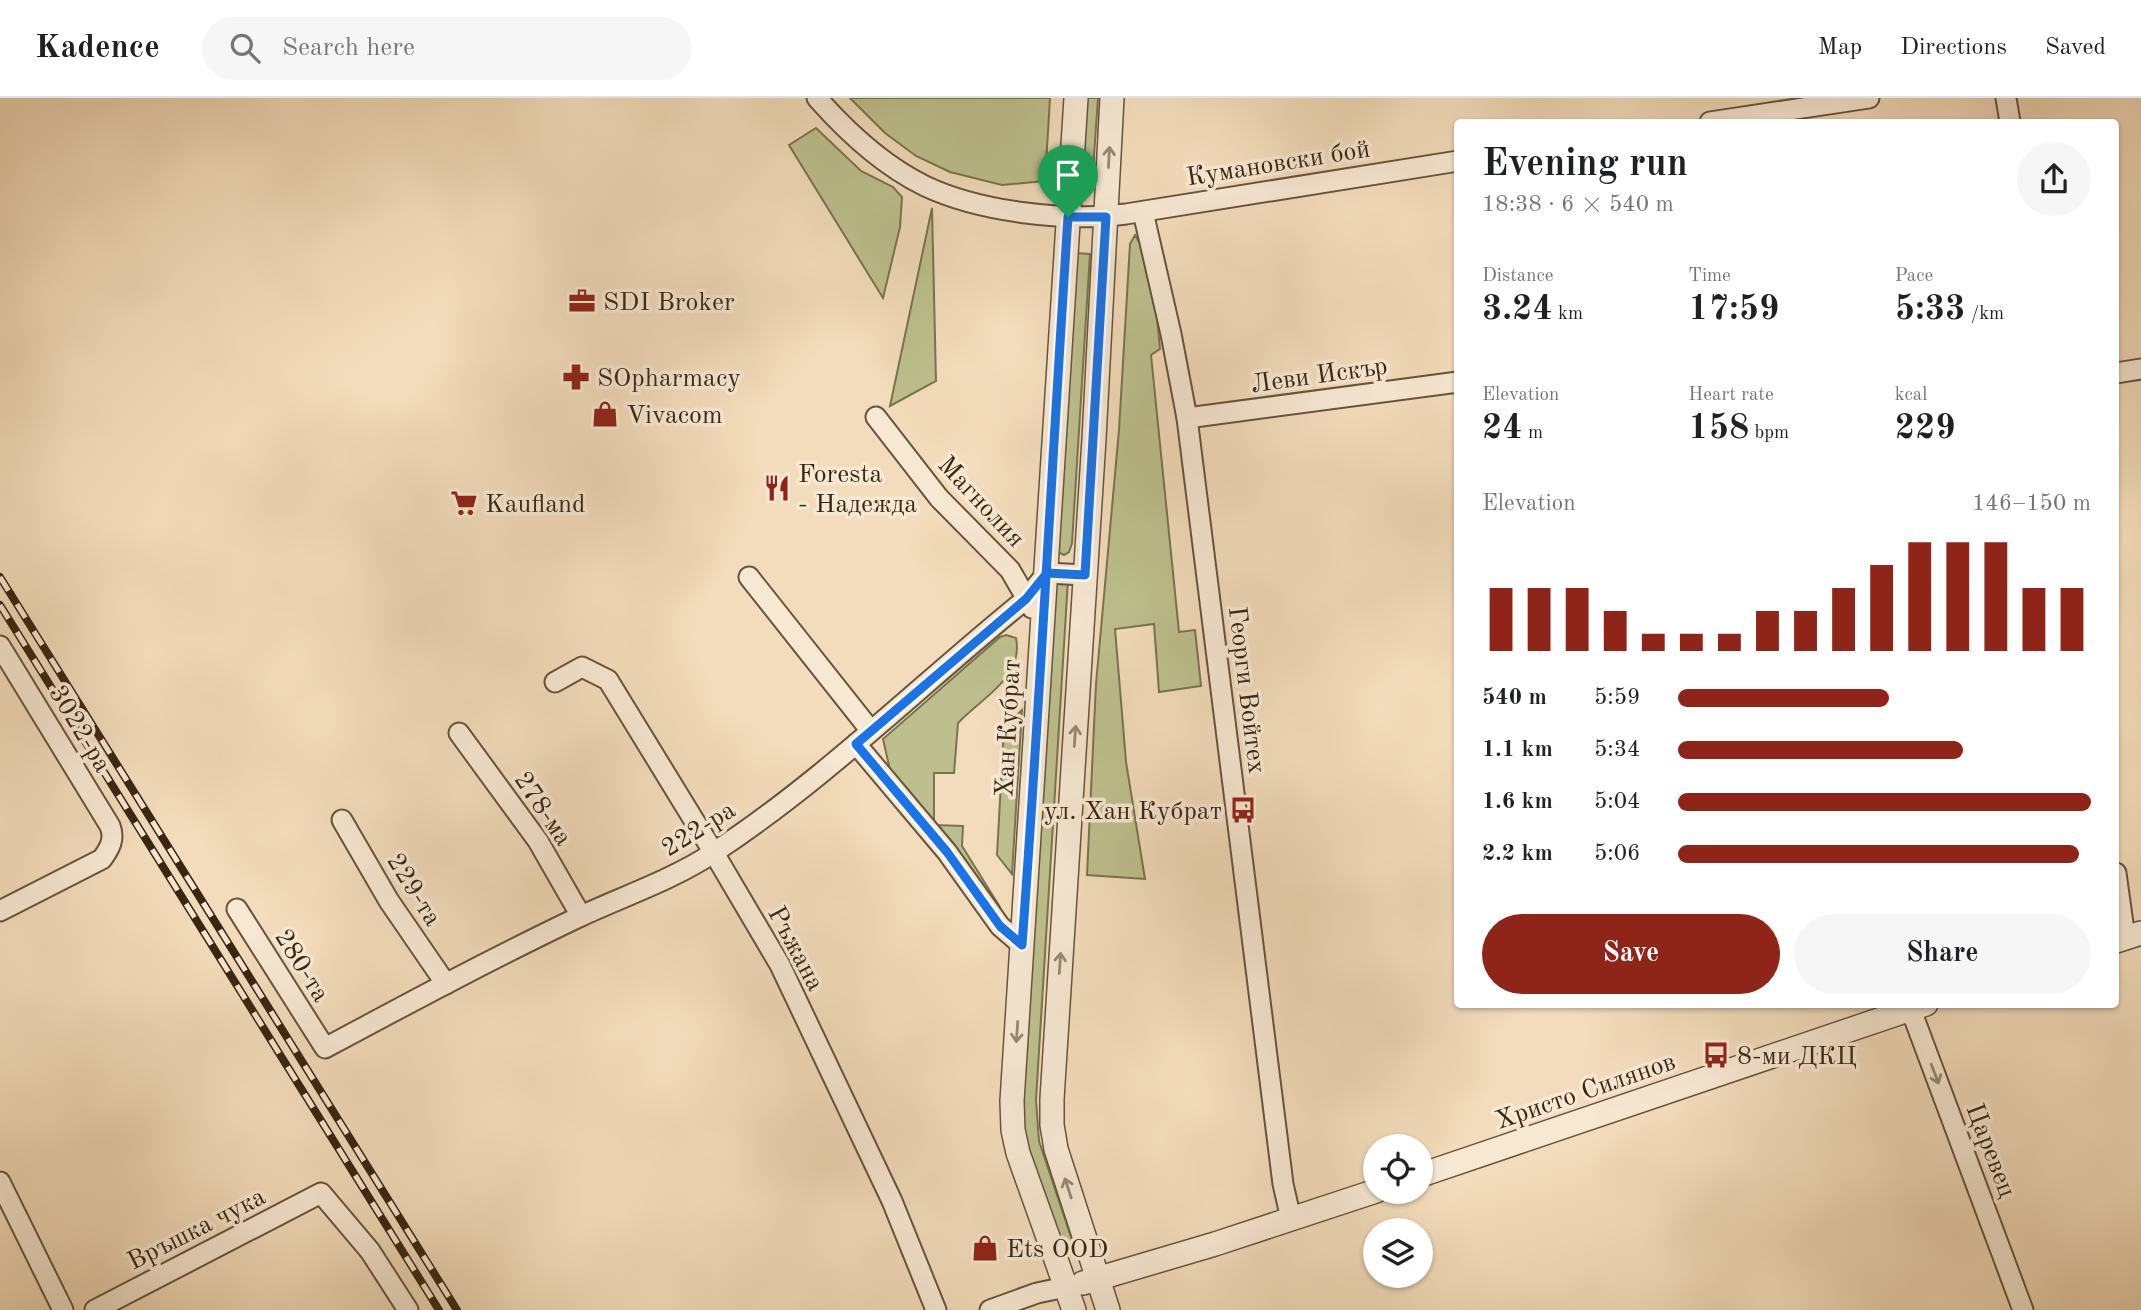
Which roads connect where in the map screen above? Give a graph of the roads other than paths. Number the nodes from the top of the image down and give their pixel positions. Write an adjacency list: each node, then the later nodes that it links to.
1 (817, 98): 10 (street, Кумановски бой)
2 (1076, 98): 10 (street, Хан Кубрат)
3 (1112, 98): 11 (street, one-way to 3)
4 (1868, 98): 6 (street)
5 (2006, 98): 7 (street)
6 (1730, 119)
7 (2010, 119)
8 (1454, 162): 9 (street, Кумановски бой)
9 (1143, 212): 11 (street, Кумановски бой); 16 (street, Георги Войтех)
10 (1068, 217): 11 (street, Кумановски бой); 17 (street, Хан Кубрат)
11 (1106, 217): 18 (street)
12 (2141, 369): 13 (street)
13 (2119, 373)
14 (1454, 383): 16 (street, Леви Искър)
15 (876, 417): 20 (street, Магнолия)
16 (1187, 418): 41 (street, Георги Войтех)
17 (1047, 573): 18 (street); 20 (street, 222-ра); 21 (street, Хан Кубрат)
18 (1085, 575): 42 (street, one-way to 18)
19 (749, 577): 25 (street)
20 (1026, 599): 21 (street, Магнолия); 25 (street, 222-ра)
21 (1042, 624): 33 (street, Хан Кубрат)
22 (0, 646): 29 (street, 3022-ра)
23 (555, 682): 27 (street, Ръжана)
24 (459, 733): 31 (street, 278-ма)
25 (864, 738): 27 (street, 222-ра); 33 (street)
26 (342, 820): 34 (street, 229-та)
27 (714, 853): 31 (street, 222-ра); 47 (street, Ръжана)
28 (2119, 890): 32 (street)
29 (1, 907)
30 (237, 909): 37 (street, 280-та)
31 (581, 916): 34 (street, 222-ра)
32 (2127, 937)
33 (1022, 945): 43 (street, Хан Кубрат, one-way to 43)
34 (446, 984): 37 (street, 222-ра)
35 (1915, 1008): 38 (street, Христо Силянов)
36 (1918, 1008): 51 (street, Царевец, one-way to 51)
37 (325, 1048)
38 (1433, 1171)
39 (0, 1182): 44 (street)
40 (1363, 1195): 41 (street)
41 (1292, 1219): 42 (street)
42 (1099, 1280): 43 (street); 50 (street)
43 (1066, 1287): 48 (street); 49 (street, Хан Кубрат)
44 (63, 1310)
45 (95, 1310): 46 (street, Връшка чука)
46 (408, 1310)
47 (936, 1310)
48 (990, 1310)
49 (1074, 1310)
50 (1108, 1310)
51 (2023, 1310)

